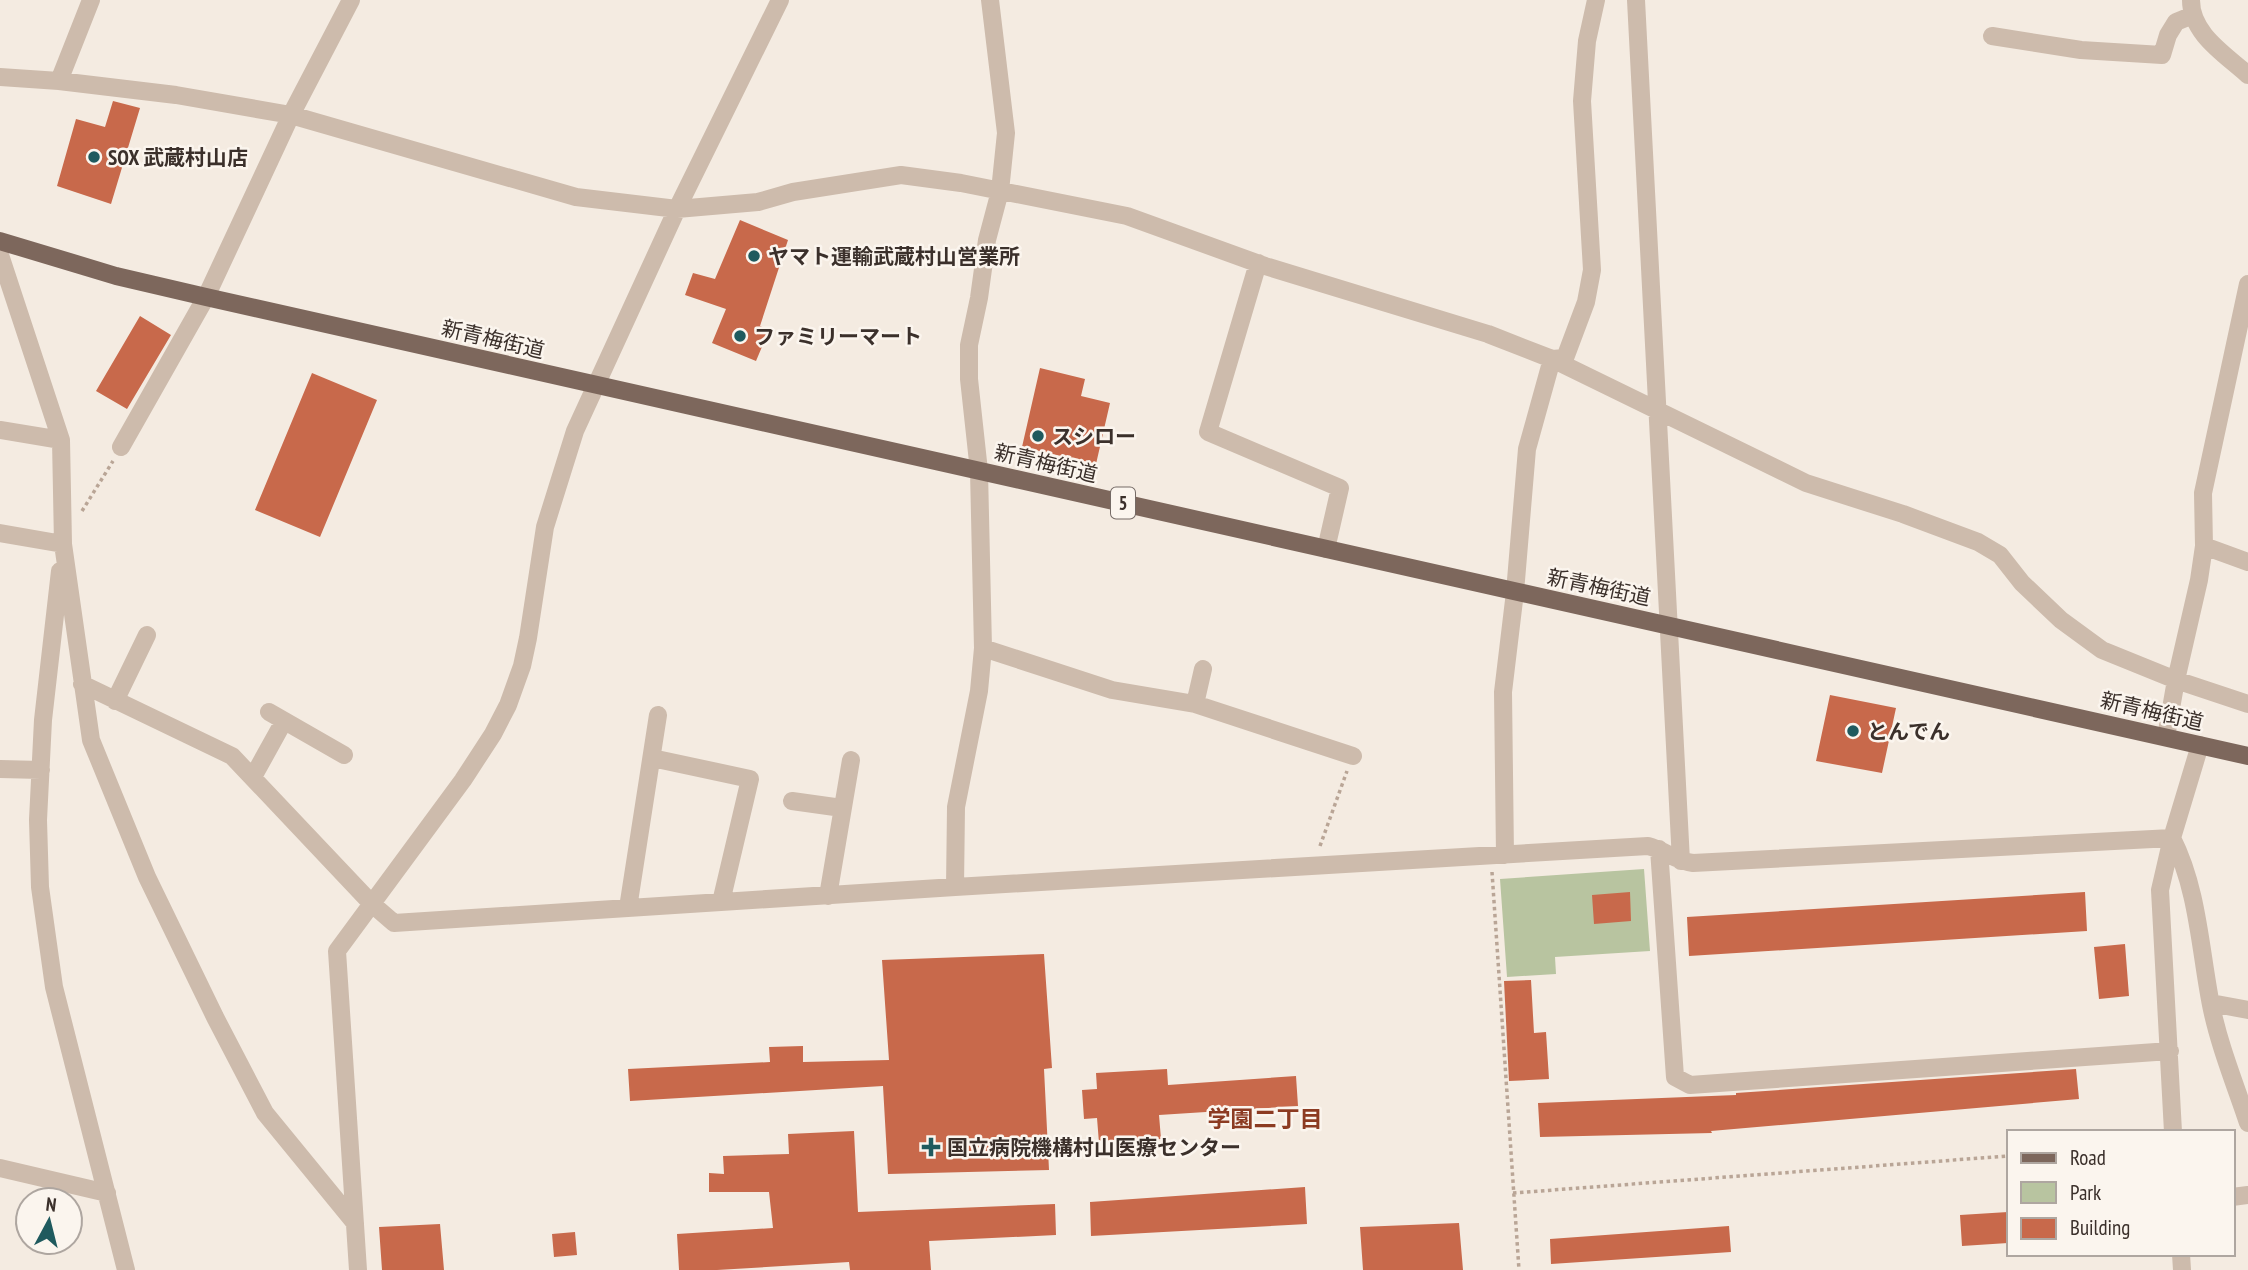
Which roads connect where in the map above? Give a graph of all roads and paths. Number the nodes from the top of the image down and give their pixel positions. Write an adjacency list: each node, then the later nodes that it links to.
1 (91, 0): 11 (street)
2 (351, 0): 12 (street)
3 (780, 0): 14 (street)
4 (990, 0): 13 (street)
5 (1597, 0): 20 (street)
6 (1636, 0): 22 (street)
7 (2192, 8): 8 (street); 9 (street)
8 (1992, 36)
9 (2248, 75)
10 (0, 78): 11 (street)
11 (59, 81): 12 (street)
12 (291, 116): 14 (street); 19 (street)
13 (1000, 191): 14 (street); 17 (street); 26 (street)
14 (677, 209): 21 (street)
15 (0, 241): 19 (main road, 新青梅街道 / 5)
16 (0, 255): 24 (street)
17 (1258, 263): 20 (street); 31 (street)
18 (2248, 285): 30 (street)
19 (206, 297): 21 (main road, 新青梅街道 / 5); 25 (street)
20 (1552, 359): 22 (street); 33 (street)
21 (595, 385): 26 (main road, 新青梅街道 / 5); 64 (street)
22 (1658, 410): 34 (street); 38 (street)
23 (0, 430): 24 (street)
24 (61, 440): 29 (street)
25 (121, 447): 27 (path)
26 (979, 471): 31 (main road, 新青梅街道 / 5); 36 (street)
27 (82, 511)
28 (0, 533): 29 (street)
29 (63, 544): 39 (street); 52 (street)
30 (2204, 546): 32 (street); 38 (street)
31 (1326, 549): 33 (main road, 新青梅街道 / 5)
32 (2248, 562)
33 (1515, 592): 34 (main road, 新青梅街道 / 5); 58 (street)
34 (1670, 625): 44 (main road, 新青梅街道 / 5); 59 (street)
35 (147, 635): 40 (street)
36 (983, 648): 42 (street); 61 (street)
37 (1203, 668): 42 (street)
38 (2176, 680): 41 (street); 44 (street)
39 (82, 684): 40 (street); 75 (street)
40 (115, 701): 53 (street)
41 (2248, 704)
42 (1195, 705): 47 (street)
43 (658, 715): 49 (street)
44 (2166, 737): 45 (main road, 新青梅街道 / 5)
45 (2200, 745): 48 (main road, 新青梅街道 / 5); 56 (street)
46 (344, 755): 53 (street)
47 (1353, 756): 60 (path)
48 (2248, 756)
49 (652, 758): 63 (street); 65 (street)
50 (851, 760): 55 (street)
51 (0, 769): 52 (street)
52 (41, 770): 73 (street)
53 (253, 777): 64 (street)
54 (792, 801): 55 (street)
55 (842, 808): 62 (street)
56 (2172, 838): 59 (street); 66 (street); 68 (street)
57 (1659, 849): 58 (street); 59 (street); 68 (street)
58 (1498, 855): 60 (street); 74 (path)
59 (1681, 861)
60 (1313, 866): 61 (street)
61 (955, 887): 62 (street)
62 (828, 896): 63 (street)
63 (721, 902): 65 (street)
64 (372, 904): 65 (street); 75 (street)
65 (628, 908)
66 (2211, 1003): 67 (street); 69 (street)
67 (2248, 1010)
68 (2170, 1051): 70 (street)
69 (2248, 1123)
70 (2173, 1130)
71 (2007, 1156): 74 (path)
72 (0, 1168): 73 (street)
73 (107, 1193): 76 (street)
74 (1513, 1193): 78 (path)
75 (355, 1223): 77 (street)
76 (126, 1270)
77 (358, 1270)
78 (1519, 1270)

